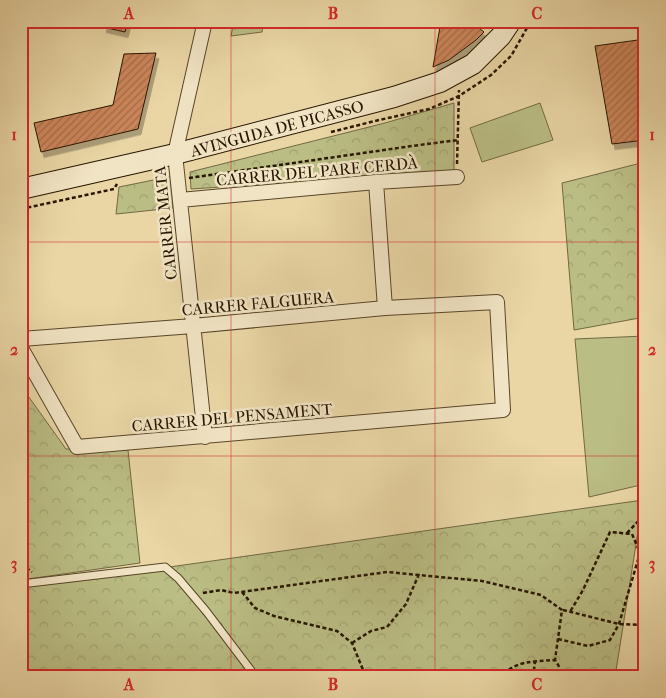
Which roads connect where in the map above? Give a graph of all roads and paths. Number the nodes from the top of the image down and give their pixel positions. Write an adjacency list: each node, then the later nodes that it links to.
1 (205, 21): 5 (street, CARRER MATA)
2 (510, 21): 3 (street, AVINGUDA DE PICASSO)
3 (460, 71): 4 (path); 5 (street, AVINGUDA DE PICASSO)
4 (458, 140): 6 (path); 7 (path)
5 (176, 154): 7 (street, CARRER MATA); 9 (street, AVINGUDA DE PICASSO)
6 (457, 177): 8 (street, CARRER DEL PARE CERDÀ)
7 (178, 180): 10 (street, CARRER MATA)
8 (376, 182): 10 (street, CARRER DEL PARE CERDÀ); 11 (street)
9 (21, 189)
10 (180, 200): 12 (street, CARRER MATA)
11 (385, 308): 12 (street, CARRER FALGUERA); 15 (street, CARRER FALGUERA)
12 (193, 326): 13 (street, CARRER FALGUERA); 16 (street, CARRER MATA)
13 (21, 340)
14 (21, 348): 16 (street, CARRER DEL PENSAMENT)
15 (503, 410): 16 (street, CARRER DEL PENSAMENT)
16 (205, 437)
17 (645, 514): 18 (path)
18 (627, 533): 24 (path); 25 (path)
19 (419, 574): 21 (path); 23 (path); 28 (path)
20 (21, 584): 22 (lane)
21 (242, 592): 22 (path); 28 (path)
22 (193, 595): 32 (lane)
23 (562, 610): 24 (path); 27 (path)
24 (570, 612): 25 (path)
25 (619, 624): 26 (path); 27 (path)
26 (645, 625)
27 (558, 639): 29 (path)
28 (352, 643): 33 (path)
29 (555, 660): 30 (path); 31 (path)
30 (535, 662): 36 (path); 37 (path)
31 (560, 668)
32 (256, 677)
33 (366, 677)
34 (444, 677): 35 (path)
35 (454, 677)
36 (498, 677)
37 (533, 677)

